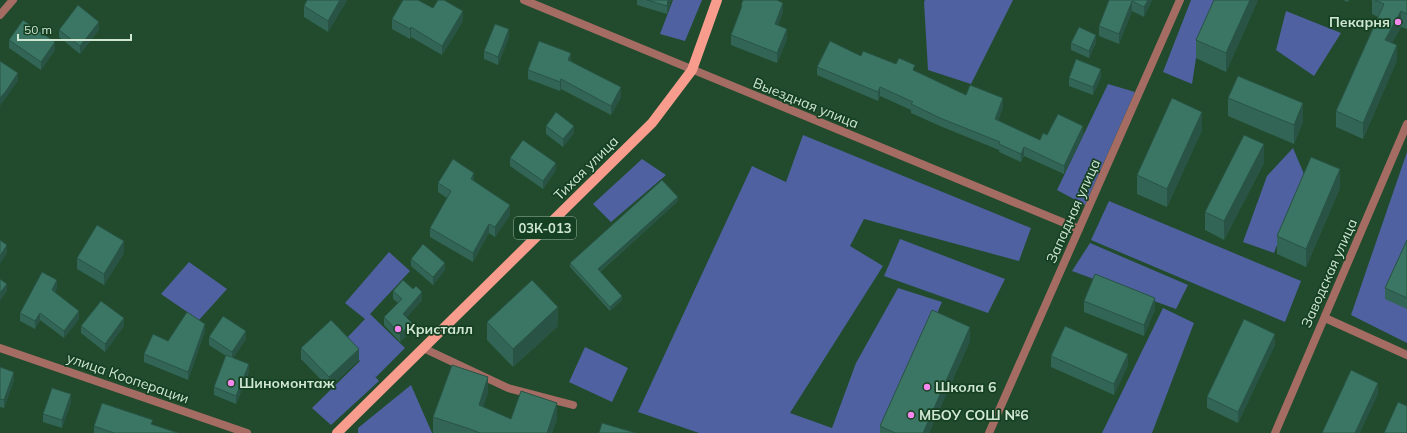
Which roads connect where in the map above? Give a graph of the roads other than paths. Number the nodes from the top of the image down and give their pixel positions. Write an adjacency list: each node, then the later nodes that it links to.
1 (13, 0): 5 (street)
2 (524, 0): 6 (street, Выездная улица)
3 (717, 0): 6 (main road, Тихая улица / 03К-013)
4 (1180, 0): 8 (street, Западная улица)
5 (0, 15)
6 (692, 70): 8 (street, Выездная улица); 11 (main road, Тихая улица / 03К-013)
7 (1407, 124): 9 (street, Заводская улица)
8 (1079, 229): 16 (street, Западная улица)
9 (1325, 318): 12 (street); 17 (street, Заводская улица)
10 (0, 348): 14 (street, улица Кооперации)
11 (423, 348): 13 (street); 15 (main road, Тихая улица / 03К-013)
12 (1407, 355)
13 (573, 405)
14 (247, 433)
15 (337, 433)
16 (989, 433)
17 (1276, 433)

